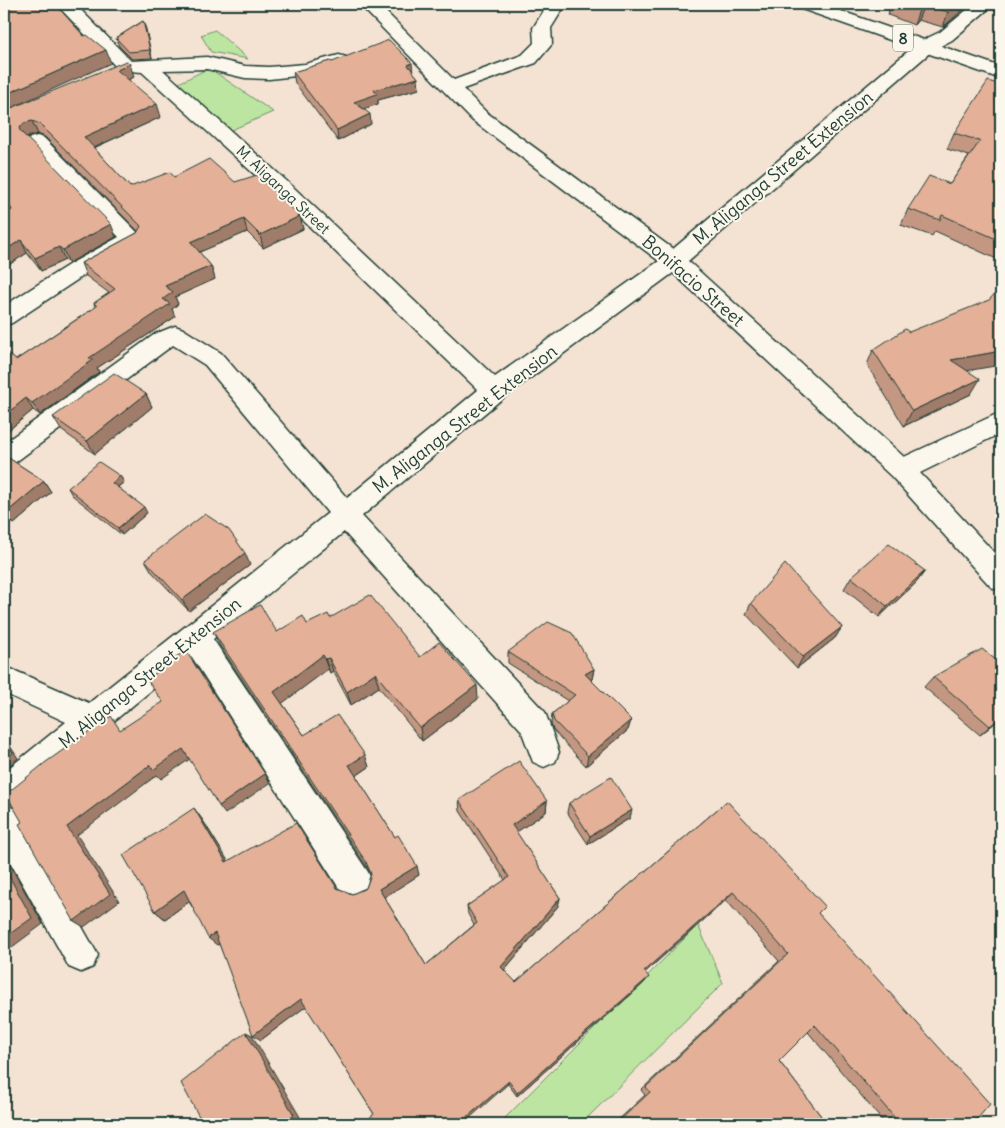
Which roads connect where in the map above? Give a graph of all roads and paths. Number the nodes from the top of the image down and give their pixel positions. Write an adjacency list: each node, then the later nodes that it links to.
1 (65, 4): 8 (main road, M. Aliganga Street)
2 (368, 4): 10 (main road, Bonifacio Street)
3 (557, 4): 10 (main road)
4 (805, 4): 6 (main road, 8)
5 (985, 4): 6 (main road, M. Aliganga Street Extension)
6 (926, 46): 9 (main road, 8); 12 (main road, M. Aliganga Street Extension)
7 (358, 54): 8 (main road)
8 (128, 69): 14 (main road, M. Aliganga Street)
9 (1001, 73)
10 (451, 88): 12 (main road, Bonifacio Street)
11 (37, 142): 13 (main road)
12 (674, 261): 14 (main road, M. Aliganga Street Extension); 17 (main road, Bonifacio Street)
13 (4, 317)
14 (494, 391): 18 (main road, M. Aliganga Street Extension)
15 (1001, 422): 17 (main road)
16 (4, 457): 18 (main road)
17 (901, 470): 19 (main road, Bonifacio Street)
18 (345, 515): 20 (main road, M. Aliganga Street Extension); 23 (main road)
19 (1001, 579)
20 (195, 637): 22 (main road, M. Aliganga Street Extension); 26 (main road)
21 (4, 679): 22 (main road)
22 (91, 719): 24 (main road, M. Aliganga Street Extension)
23 (544, 752)
24 (4, 791)
25 (4, 820): 27 (main road)
26 (356, 884)
27 (81, 954)

